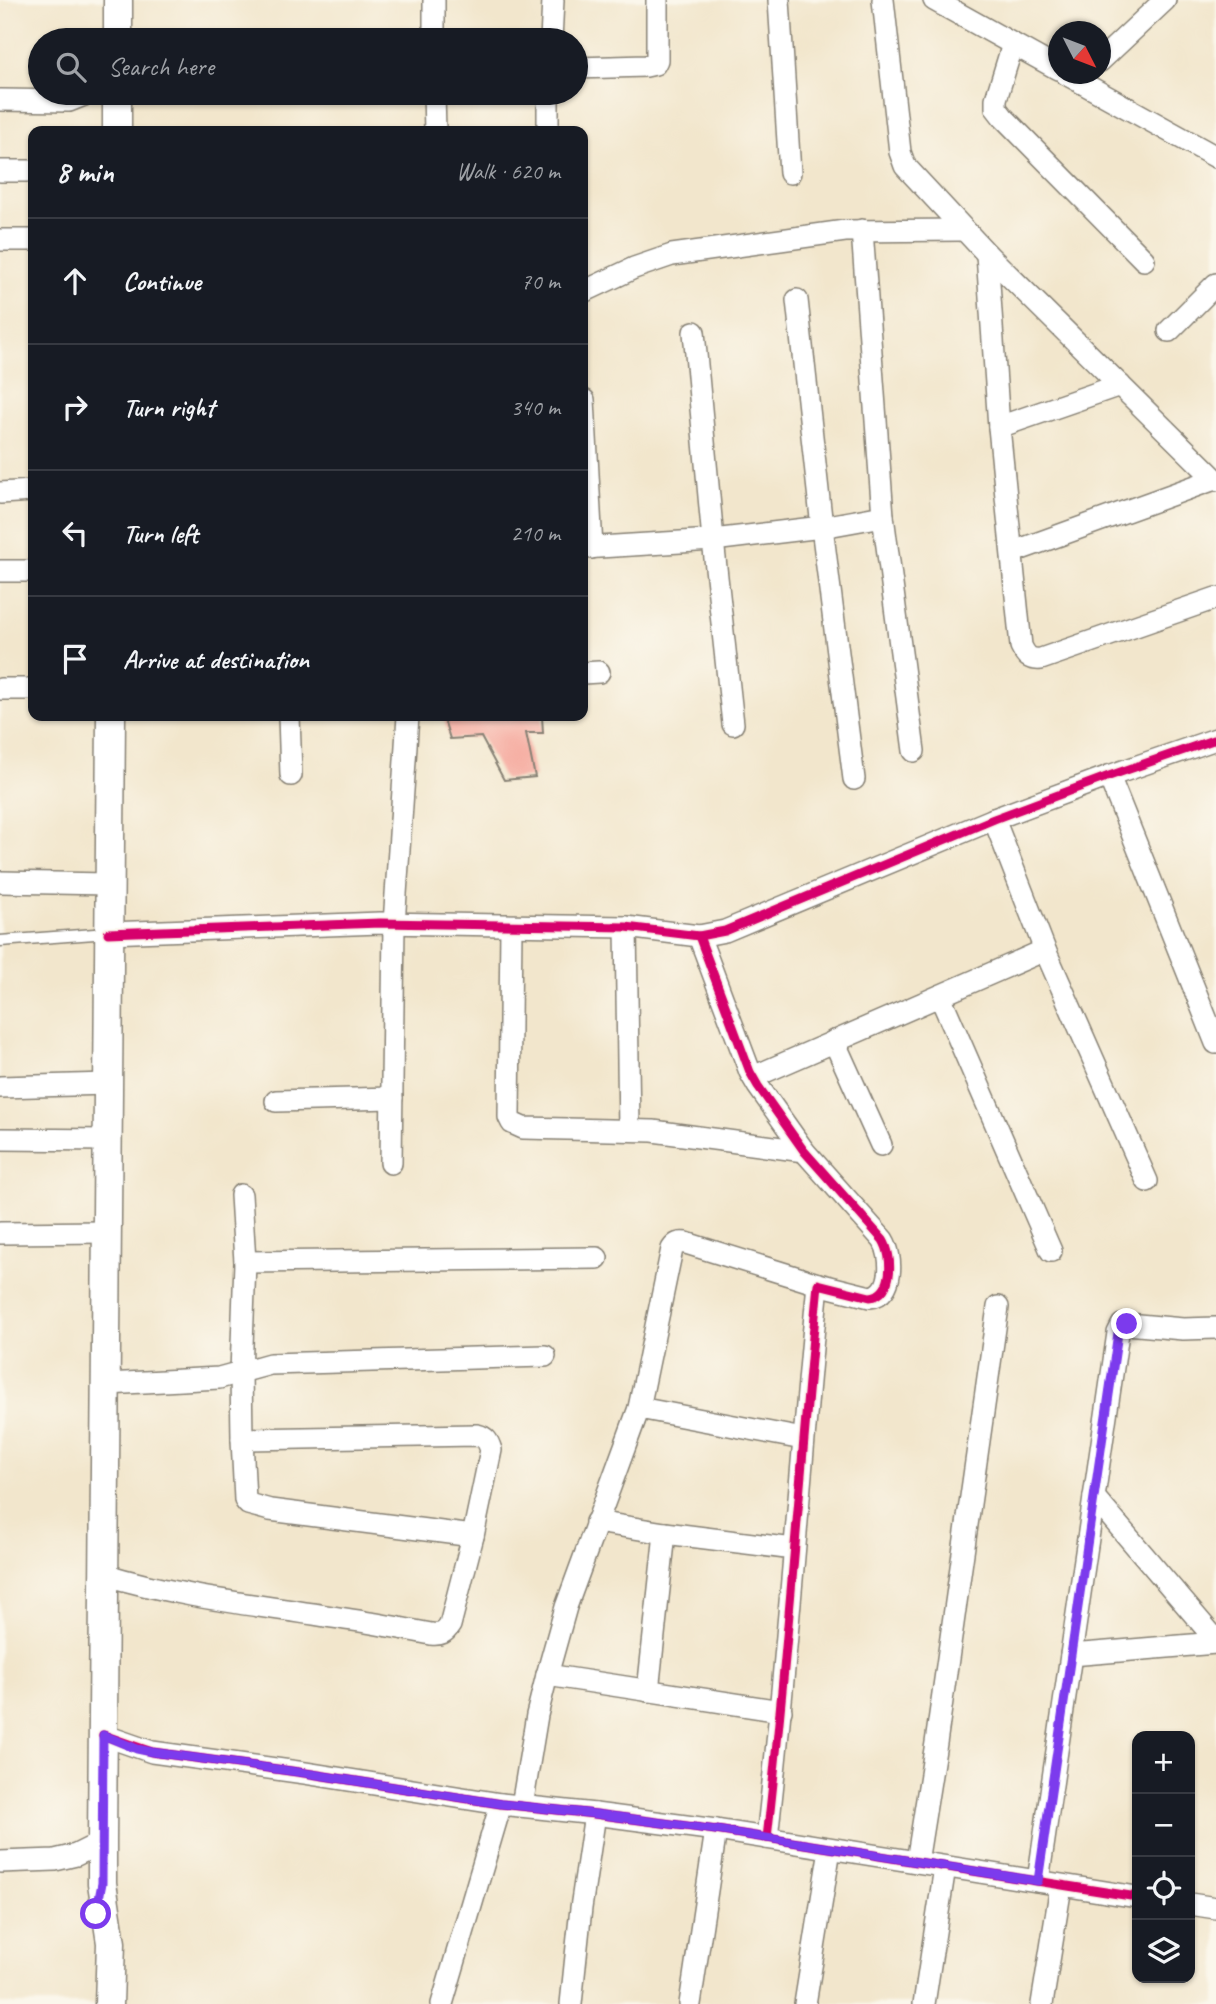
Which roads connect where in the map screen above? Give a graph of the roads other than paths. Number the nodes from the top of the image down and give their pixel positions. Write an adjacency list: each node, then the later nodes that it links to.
1 (118, 0): 9 (main road)
2 (434, 0): 10 (street)
3 (553, 0): 11 (street)
4 (657, 0): 15 (street)
5 (779, 0): 28 (street)
6 (883, 0): 30 (street)
7 (933, 0): 12 (street)
8 (1165, 0): 13 (street)
9 (118, 28)
10 (434, 28)
11 (552, 28)
12 (1013, 44): 14 (street); 34 (street)
13 (1111, 49)
14 (1048, 63)
15 (588, 68)
16 (1101, 84): 25 (street)
17 (0, 100): 18 (street)
18 (28, 100)
19 (117, 105): 22 (main road)
20 (434, 105): 23 (street)
21 (548, 105): 24 (street)
22 (117, 126)
23 (435, 126)
24 (548, 126)
25 (1216, 157)
26 (0, 171): 27 (street)
27 (28, 171)
28 (790, 173)
29 (862, 230): 30 (street); 36 (street); 45 (street)
30 (963, 230): 33 (street)
31 (0, 240): 32 (street)
32 (28, 240)
33 (987, 254): 40 (street); 41 (street)
34 (1144, 260)
35 (1216, 285): 38 (street)
36 (588, 290)
37 (797, 300): 46 (street)
38 (1169, 331)
39 (694, 332): 47 (street)
40 (1120, 385): 41 (street); 42 (street)
41 (999, 427): 49 (street)
42 (1215, 480): 49 (street)
43 (28, 491): 44 (street)
44 (0, 493)
45 (883, 516): 46 (street); 60 (street)
46 (822, 527): 47 (street); 63 (street)
47 (713, 540): 48 (street); 58 (street)
48 (588, 548)
49 (1013, 552): 52 (street)
50 (0, 571): 51 (street)
51 (28, 571)
52 (1216, 598)
53 (28, 689): 54 (street)
54 (0, 690)
55 (111, 721): 66 (main road)
56 (289, 721): 61 (street)
57 (408, 721): 67 (street)
58 (733, 724)
59 (1216, 739): 62 (street)
60 (914, 751)
61 (291, 775)
62 (1110, 776): 64 (street); 76 (street)
63 (854, 779)
64 (994, 819): 71 (street); 73 (street)
65 (0, 882): 66 (street)
66 (108, 884): 70 (main road)
67 (394, 924): 68 (street); 70 (street); 80 (street)
68 (511, 926): 69 (street); 82 (street)
69 (626, 927): 71 (street); 82 (street)
70 (108, 933): 72 (lane); 78 (main road)
71 (699, 936): 77 (street)
72 (0, 941)
73 (1045, 950): 74 (street); 88 (street)
74 (940, 996): 75 (street); 92 (street)
75 (834, 1041): 77 (street); 85 (street)
76 (1216, 1043)
77 (752, 1077): 86 (street)
78 (108, 1084): 79 (street); 84 (main road)
79 (0, 1087)
80 (392, 1098): 81 (street); 87 (street)
81 (276, 1101)
82 (629, 1129): 86 (street)
83 (0, 1139): 84 (street)
84 (108, 1140): 90 (main road)
85 (881, 1145)
86 (804, 1151): 95 (street)
87 (391, 1163)
88 (1146, 1181)
89 (241, 1195): 94 (street)
90 (107, 1232): 91 (street); 100 (main road)
91 (0, 1233)
92 (1051, 1251)
93 (597, 1258): 94 (street)
94 (245, 1262): 99 (street)
95 (817, 1284): 101 (street); 103 (street)
96 (998, 1307): 123 (street)
97 (1216, 1328): 104 (street)
98 (545, 1356): 99 (street)
99 (241, 1373): 100 (street); 102 (street)
100 (107, 1384): 109 (main road)
101 (639, 1408): 103 (street); 105 (street)
102 (242, 1439): 107 (street); 107 (street)
103 (803, 1439): 108 (street)
104 (1094, 1497): 110 (street); 111 (street)
105 (596, 1522): 106 (street); 112 (street)
106 (664, 1533): 108 (street); 113 (street)
107 (473, 1536): 109 (street)
108 (794, 1549): 114 (street)
109 (103, 1574): 115 (main road)
110 (1216, 1642): 111 (street)
111 (1071, 1655): 125 (street)
112 (547, 1675): 113 (street); 116 (street)
113 (648, 1691): 114 (street)
114 (781, 1711): 119 (street)
115 (103, 1735): 116 (street); 120 (main road)
116 (512, 1805): 117 (street); 133 (street)
117 (596, 1814): 118 (street); 134 (street)
118 (716, 1830): 119 (street); 135 (street)
119 (767, 1839): 121 (street)
120 (102, 1842): 122 (street); 126 (main road)
121 (830, 1849): 123 (street); 136 (street)
122 (0, 1862)
123 (917, 1862): 124 (street)
124 (945, 1867): 125 (street); 137 (street)
125 (1038, 1881): 127 (street)
126 (102, 1883): 131 (main road); 132 (main road)
127 (1061, 1886): 128 (street); 138 (street)
128 (1132, 1896)
129 (1195, 1905): 130 (street)
130 (1216, 1908)
131 (90, 2004)
132 (109, 2004)
133 (442, 2004)
134 (571, 2004)
135 (690, 2004)
136 (804, 2004)
137 (925, 2004)
138 (1042, 2004)

